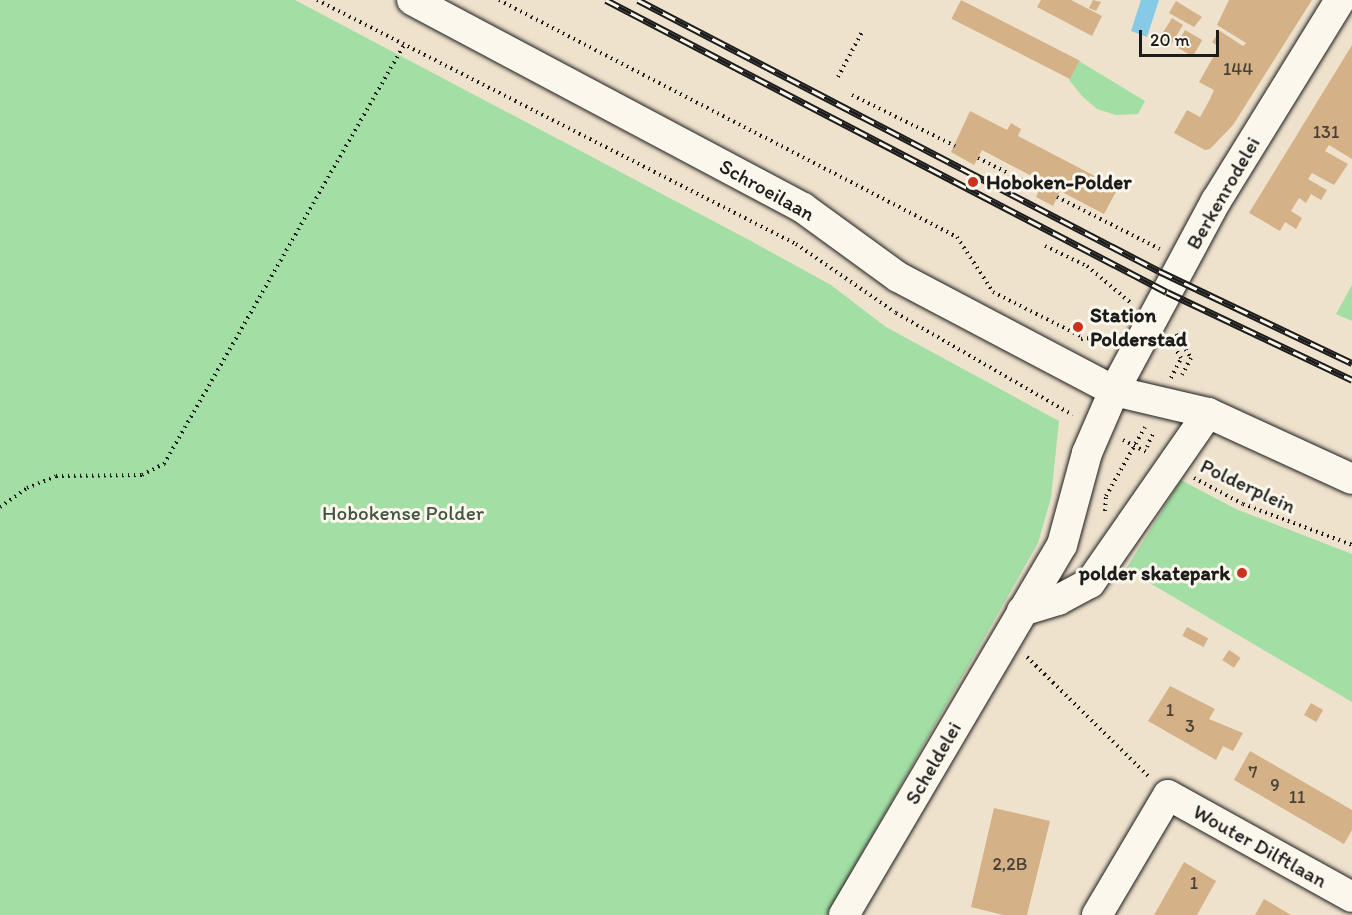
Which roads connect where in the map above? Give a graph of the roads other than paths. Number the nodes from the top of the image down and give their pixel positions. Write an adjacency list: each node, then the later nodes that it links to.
1 (412, 0): 3 (street, Schroeilaan)
2 (1340, 0): 3 (street, Berkenrodelei)
3 (1114, 391): 4 (street, Schroeilaan); 6 (street, Scheldelei)
4 (1208, 413): 5 (street, Schroeilaan); 6 (street)
5 (1352, 479)
6 (1022, 611): 8 (street, Scheldelei)
7 (1352, 897): 9 (street, Wouter Dilftlaan)
8 (844, 915)
9 (1097, 915)

